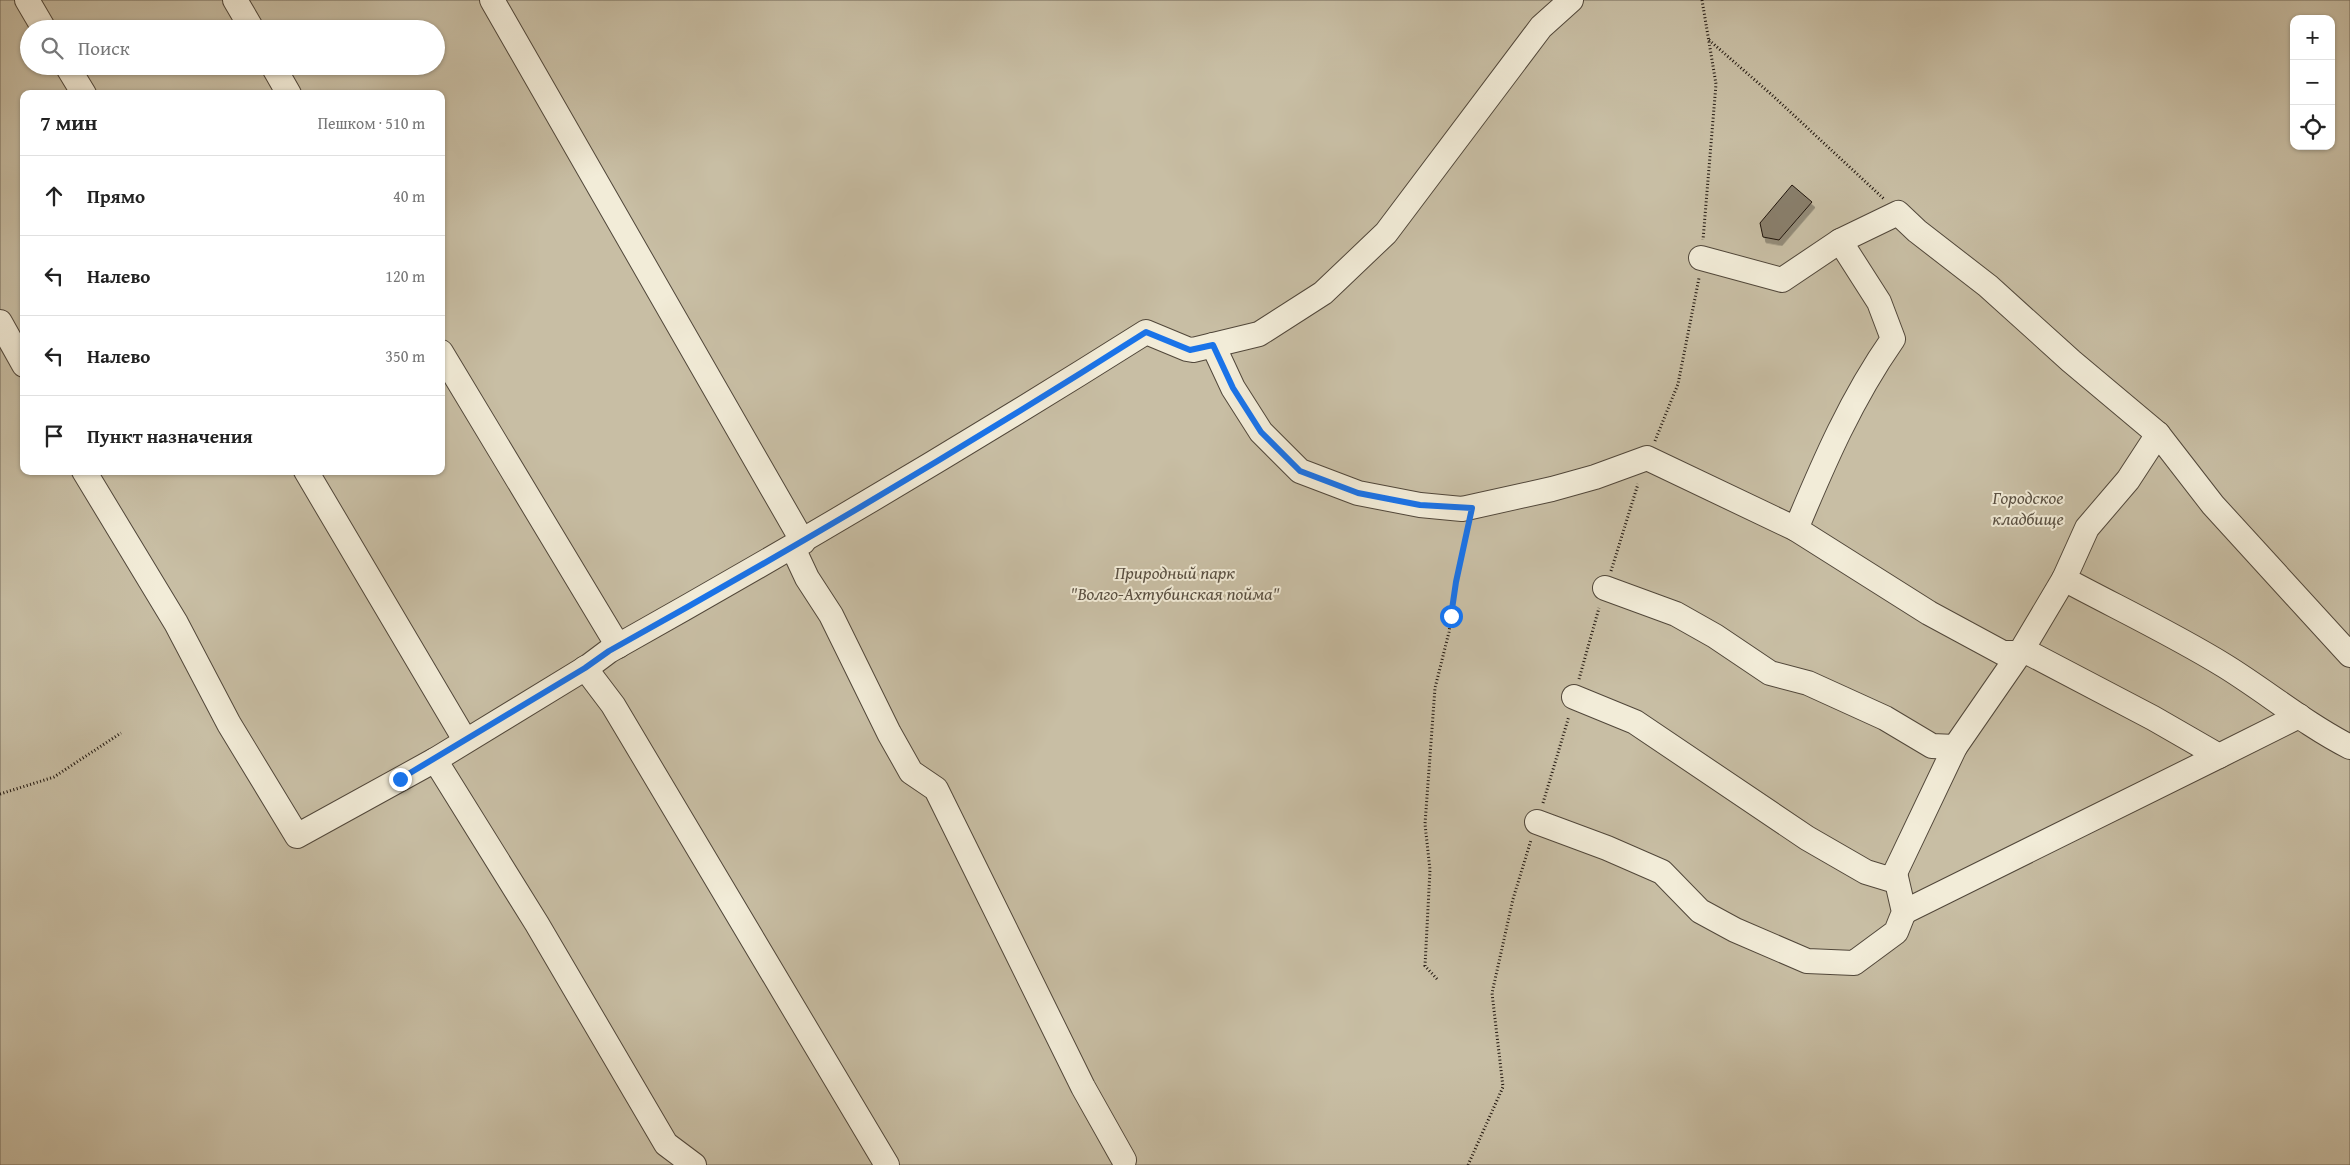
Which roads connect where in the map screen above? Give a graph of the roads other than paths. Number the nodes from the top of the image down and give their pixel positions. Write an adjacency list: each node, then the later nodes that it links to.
1 (27, 0): 5 (street)
2 (235, 0): 6 (street)
3 (492, 0): 21 (street)
4 (1571, 0): 14 (street)
5 (39, 20)
6 (247, 20)
7 (72, 75): 9 (street)
8 (278, 75): 10 (street)
9 (82, 90)
10 (287, 90)
11 (1840, 241): 12 (street); 17 (street); 20 (street)
12 (1701, 258)
13 (0, 322): 15 (street)
14 (1213, 345): 20 (street); 21 (street)
15 (20, 358)
16 (445, 359): 24 (street)
17 (2158, 434): 22 (street); 26 (street)
18 (86, 475): 34 (street)
19 (308, 475): 30 (street)
20 (1796, 529): 25 (street)
21 (798, 545): 24 (street); 38 (street)
22 (2064, 579): 25 (street); 29 (street)
23 (1605, 588): 31 (street)
24 (618, 646): 27 (street)
25 (2020, 653): 31 (street); 33 (street)
26 (2350, 656)
27 (585, 668): 30 (street); 40 (street)
28 (1574, 697): 36 (street)
29 (2299, 716): 32 (street); 33 (street)
30 (465, 740): 34 (street)
31 (1955, 746): 36 (street)
32 (2350, 747)
33 (2218, 756): 37 (street)
34 (435, 760): 39 (street)
35 (1537, 822): 37 (street)
36 (1895, 873): 37 (street)
37 (1904, 912)
38 (1124, 1160)
39 (694, 1165)
40 (886, 1165)

